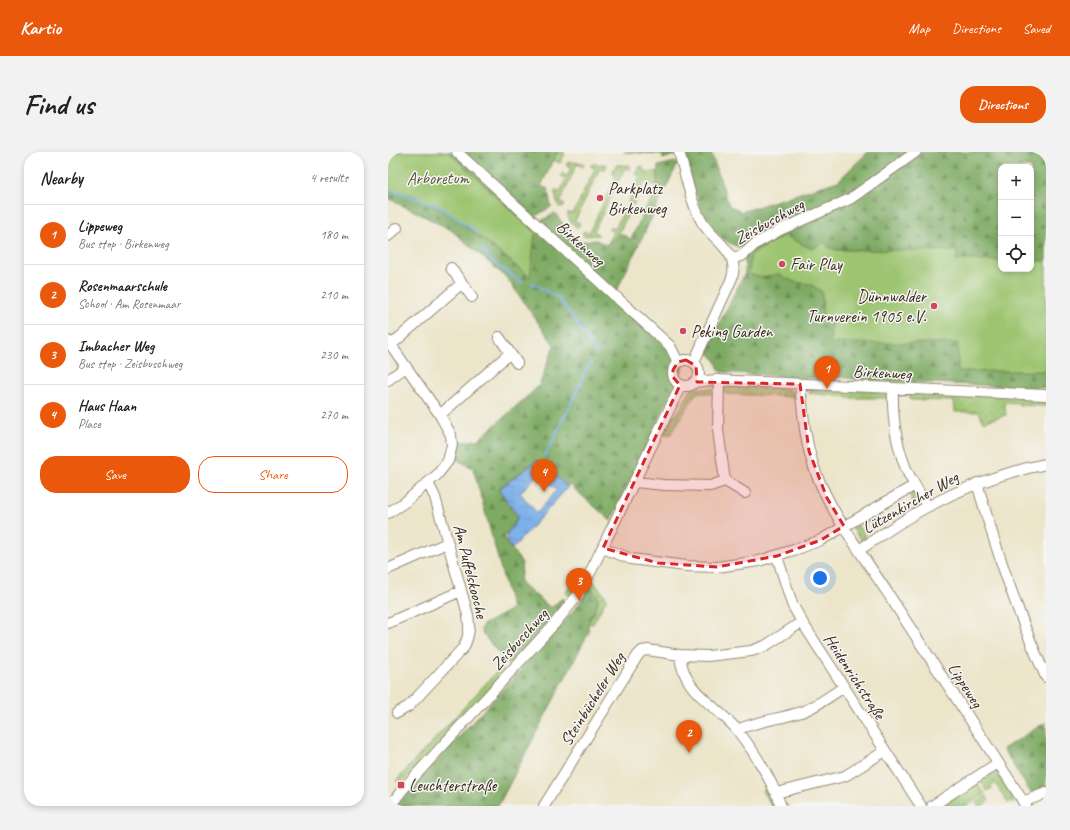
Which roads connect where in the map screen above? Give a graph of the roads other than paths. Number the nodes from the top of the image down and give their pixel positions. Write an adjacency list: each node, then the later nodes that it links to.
1 (457, 152): 13 (street, Birkenweg)
2 (679, 152): 6 (street)
3 (916, 152): 6 (street, Zeisbuschweg)
4 (397, 228): 5 (street)
5 (388, 236)
6 (732, 259): 15 (street, Zeisbuschweg)
7 (451, 268): 8 (street)
8 (462, 283): 9 (street); 11 (street)
9 (472, 297)
10 (499, 337): 12 (street)
11 (389, 343): 16 (street)
12 (510, 353): 14 (street); 24 (street)
13 (678, 362): 15 (street); 21 (street)
14 (518, 363)
15 (696, 366): 18 (street, Birkenweg); 19 (street)
16 (406, 367): 17 (street); 24 (street)
17 (388, 380)
18 (718, 380): 19 (street, Birkenweg); 20 (street, Birkenweg); 26 (street)
19 (694, 382): 21 (street)
20 (800, 384): 22 (street, Birkenweg); 34 (street, Lippeweg)
21 (681, 385): 27 (street, Zeisbuschweg)
22 (893, 388): 23 (street, Birkenweg); 30 (street)
23 (1046, 395)
24 (440, 415): 28 (street)
25 (1046, 464): 29 (street, Lützenkircher Weg)
26 (725, 481): 27 (street); 31 (street)
27 (635, 482): 36 (street, Zeisbuschweg)
28 (428, 483): 33 (street); 35 (street, Am Puffelskooche)
29 (977, 483): 32 (street, Lützenkircher Weg); 44 (street)
30 (915, 485): 32 (street); 34 (street)
31 (744, 493)
32 (927, 506): 37 (street, Lützenkircher Weg)
33 (388, 513)
34 (844, 526): 37 (street, Lippeweg); 38 (street)
35 (447, 543): 39 (street); 40 (street, Am Puffelskooche)
36 (603, 548): 38 (street); 53 (street, Zeisbuschweg)
37 (859, 550): 49 (street, Lippeweg)
38 (777, 556): 41 (street, Heidenrichstraße)
39 (388, 569)
40 (461, 591): 42 (street); 46 (street, Am Puffelskooche)
41 (802, 622): 43 (street, Steinbücheler Weg); 45 (street, Heidenrichstraße)
42 (388, 623)
43 (680, 655): 47 (street); 54 (street, Steinbücheler Weg)
44 (1046, 677)
45 (844, 687): 47 (street); 48 (street, Heidenrichstraße)
46 (397, 713)
47 (737, 730): 50 (street)
48 (885, 751): 50 (street); 56 (street, Heidenrichstraße)
49 (998, 763): 52 (street, Lippeweg); 57 (street)
50 (776, 793): 55 (street)
51 (1046, 793): 52 (street)
52 (1024, 804)
53 (390, 806)
54 (544, 806)
55 (781, 806)
56 (921, 806)
57 (932, 806)

